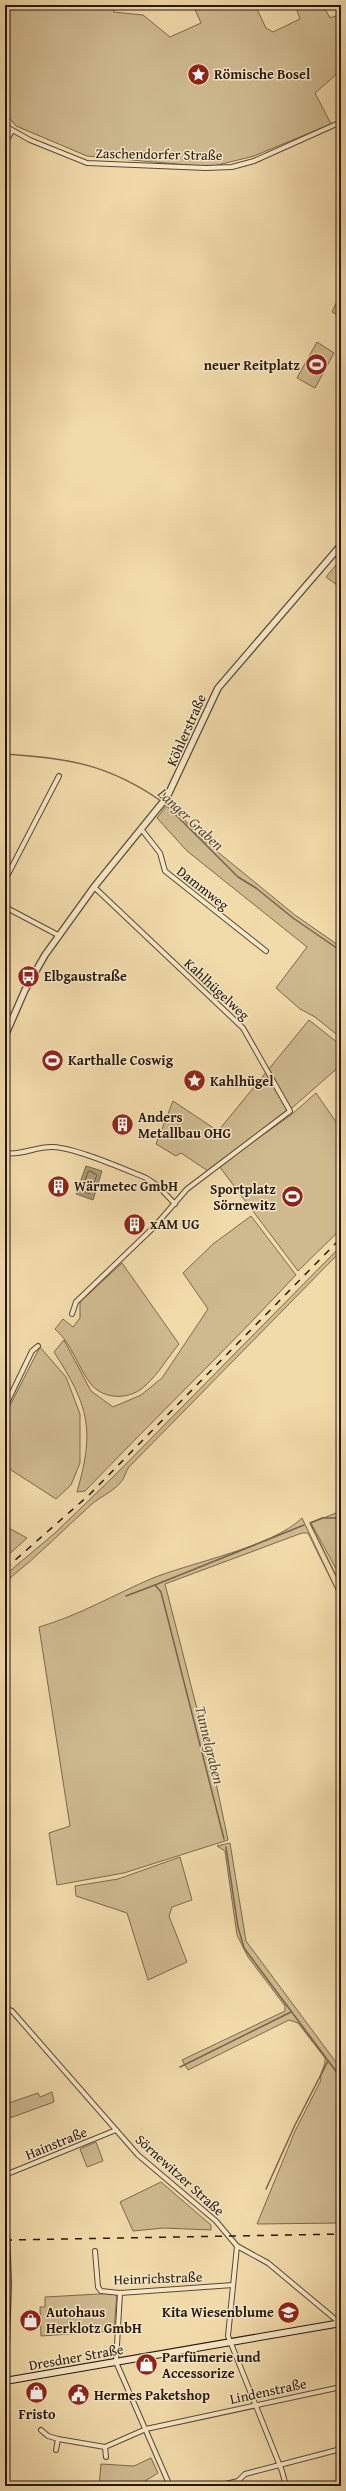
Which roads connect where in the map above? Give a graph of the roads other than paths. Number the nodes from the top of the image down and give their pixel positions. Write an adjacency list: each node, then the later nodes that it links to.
1 (341, 122): 3 (street, Zaschendorfer Straße)
2 (5, 126): 3 (street, Zaschendorfer Straße)
3 (12, 131): 4 (street)
4 (5, 142)
5 (341, 545): 7 (street, Köhlerstraße)
6 (59, 776): 8 (street)
7 (142, 830): 9 (street, Köhlerstraße); 12 (street, Dammweg)
8 (5, 880)
9 (94, 887): 11 (street, Köhlerstraße); 15 (street, Kahlhügelweg)
10 (6, 909): 11 (street)
11 (58, 935): 13 (street, Köhlerstraße)
12 (266, 951)
13 (5, 1036)
14 (5, 1153): 15 (street)
15 (175, 1204): 16 (street)
16 (72, 1314)
17 (38, 1346): 18 (street)
18 (5, 1407)
19 (5, 2008): 20 (street, Sörnewitzer Straße)
20 (116, 2130): 21 (street, Hainstraße); 24 (street, Sörnewitzer Straße)
21 (5, 2175)
22 (5, 2203): 23 (street)
23 (5, 2229): 31 (street)
24 (238, 2246): 26 (street); 28 (street, Sörnewitzer Straße)
25 (95, 2251): 27 (street, Heinrichstraße)
26 (233, 2285): 27 (street, Heinrichstraße); 29 (street)
27 (120, 2293): 30 (street)
28 (341, 2324): 29 (main road, Dresdner Straße)
29 (229, 2342): 30 (main road, Dresdner Straße); 33 (street)
30 (116, 2362): 31 (main road, Dresdner Straße); 34 (street)
31 (5, 2380)
32 (341, 2387): 33 (street, Lindenstraße)
33 (254, 2405): 34 (street, Lindenstraße); 41 (street)
34 (146, 2429): 37 (street, Lindenstraße); 42 (street)
35 (41, 2430): 36 (street)
36 (58, 2439): 37 (street); 39 (street)
37 (105, 2447): 40 (street)
38 (341, 2449): 41 (street)
39 (56, 2450)
40 (106, 2457)
41 (279, 2464): 45 (street); 46 (street)
42 (170, 2486)
43 (197, 2486): 44 (street)
44 (207, 2486)
45 (218, 2486)
46 (286, 2486)

